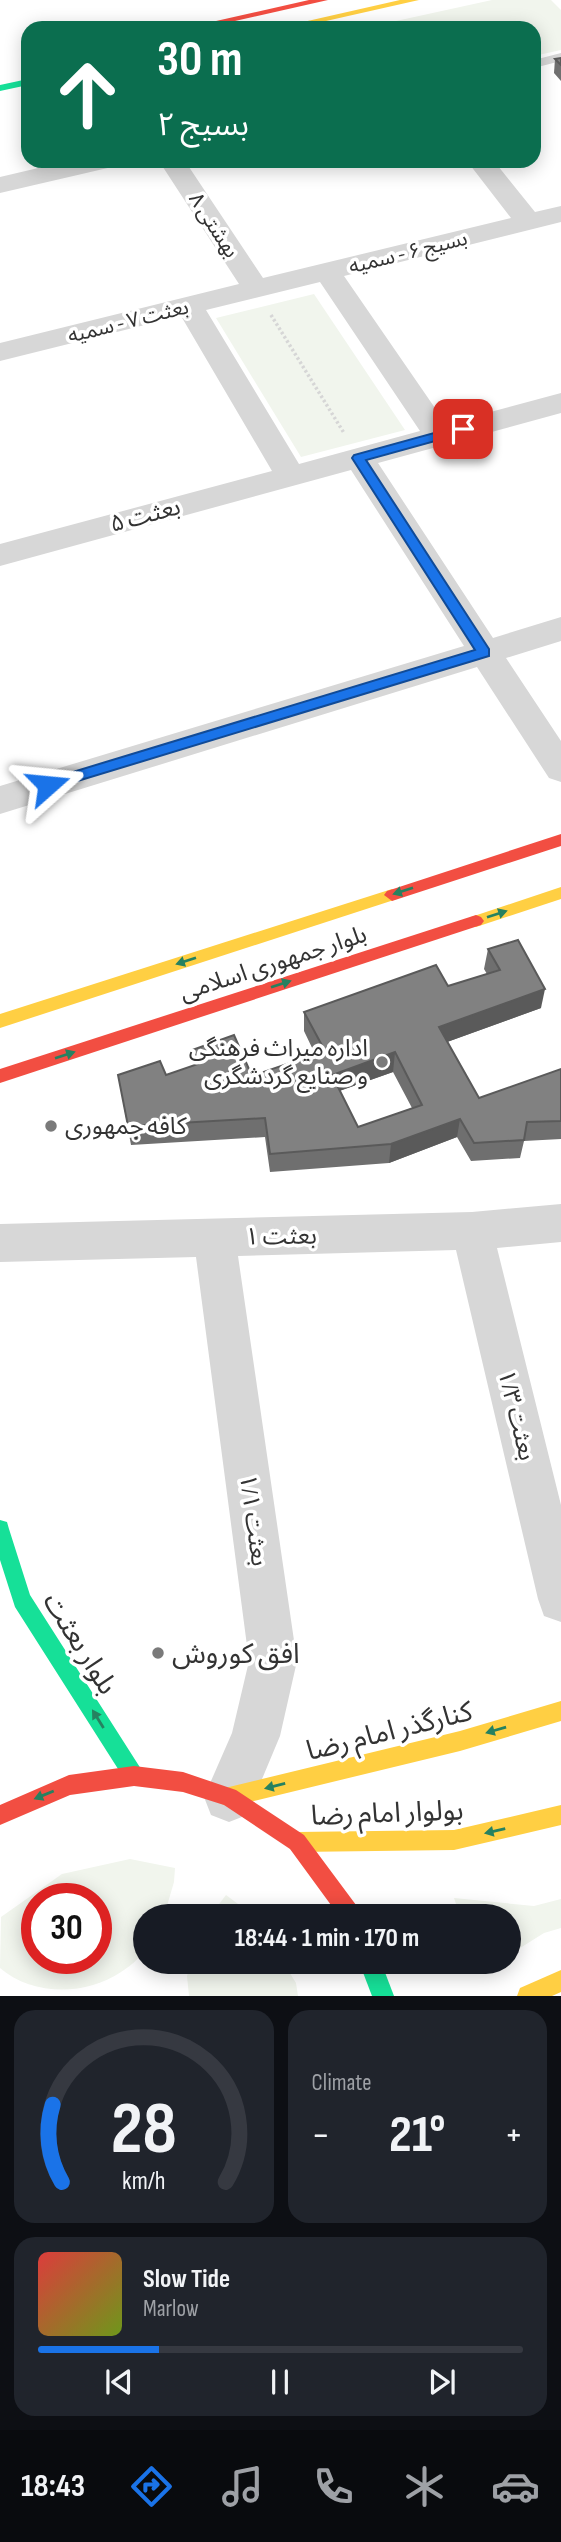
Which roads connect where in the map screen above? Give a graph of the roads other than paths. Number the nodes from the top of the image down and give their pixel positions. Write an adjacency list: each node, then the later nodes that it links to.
1 (323, 0): 3 (main road)
2 (414, 0): 4 (main road)
3 (223, 21)
4 (315, 21)
5 (561, 57): 6 (lane)
6 (541, 62)
7 (21, 84): 8 (main road)
8 (0, 88)
9 (73, 168): 12 (street)
10 (177, 168): 16 (street, بهشتی ۸)
11 (486, 168): 14 (street)
12 (0, 185)
13 (561, 214): 14 (street, بسیج ۶ - سمیه)
14 (529, 222): 15 (street, بسیج ۶ - سمیه)
15 (327, 272): 16 (street, بسیج ۶ - سمیه); 20 (street)
16 (256, 289): 17 (street, بعثت ۷ - سمیه)
17 (189, 306): 18 (street, بعثت ۷ - سمیه); 22 (street)
18 (0, 352)
19 (561, 403): 20 (street, بعثت ۵)
20 (439, 436): 21 (street, بعثت ۵)
21 (359, 458): 22 (street, بعثت ۵); 25 (street)
22 (291, 476): 23 (street, بعثت ۵)
23 (0, 555)
24 (561, 629): 25 (street)
25 (484, 652): 26 (street); 27 (street)
26 (561, 769)
27 (0, 800)
28 (561, 840): 30 (main road, بلوار جمهوری اسلامی, one-way to 30)
29 (561, 893): 31 (main road, بلوار جمهوری اسلامی, one-way to 29)
30 (0, 1021)
31 (24, 1068): 32 (main road, بلوار جمهوری اسلامی); 33 (main road)
32 (0, 1076)
33 (0, 1095)
34 (561, 1223): 35 (street, بعثت ۱)
35 (472, 1231): 36 (street, بعثت ۱); 39 (street, بعثت ۱/۳)
36 (214, 1237): 37 (street, بعثت ۱); 42 (street, بعثت ۱/۱)
37 (0, 1242)
38 (0, 1529): 41 (main road, بلوار بعثت, one-way to 38)
39 (561, 1599)
40 (561, 1711): 42 (main road, کنارگذر امام رضا, one-way to 42)
41 (134, 1776): 42 (main road); 43 (main road, one-way to 43)
42 (229, 1797): 45 (main road)
43 (0, 1815)
44 (561, 1815): 45 (main road, بولوار امام رضا, one-way to 45)
45 (297, 1842): 46 (main road)
46 (343, 1904)
47 (375, 1974): 49 (main road)
48 (561, 1981): 50 (main road)
49 (383, 1996)
50 (528, 1996)

